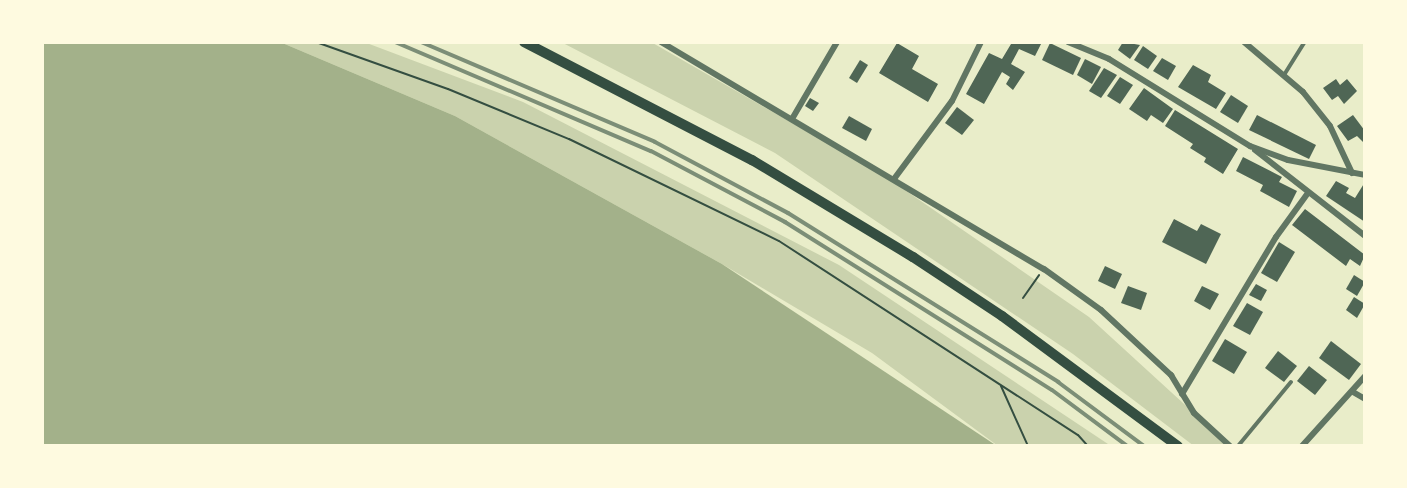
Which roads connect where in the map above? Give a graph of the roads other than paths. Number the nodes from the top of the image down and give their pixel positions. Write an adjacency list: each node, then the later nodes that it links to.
1 (524, 42): 23 (main road)
2 (661, 42): 11 (street)
3 (837, 42): 11 (street)
4 (981, 42): 15 (street)
5 (1068, 42): 12 (street)
6 (1244, 42): 9 (street)
7 (1257, 42): 9 (street)
8 (1305, 42): 10 (lane)
9 (1252, 49): 10 (street)
10 (1283, 76): 13 (street)
11 (792, 118): 15 (street)
12 (1250, 146): 13 (street); 16 (street)
13 (1352, 172): 14 (street)
14 (1365, 175)
15 (894, 179): 21 (street)
16 (1308, 193): 17 (street); 21 (street)
17 (1365, 236)
18 (1365, 376): 20 (street)
19 (1291, 382): 25 (lane)
20 (1353, 392): 22 (street); 26 (street)
21 (1182, 394): 24 (street)
22 (1365, 399)
23 (1178, 446)
24 (1230, 446)
25 (1238, 446)
26 (1302, 446)

